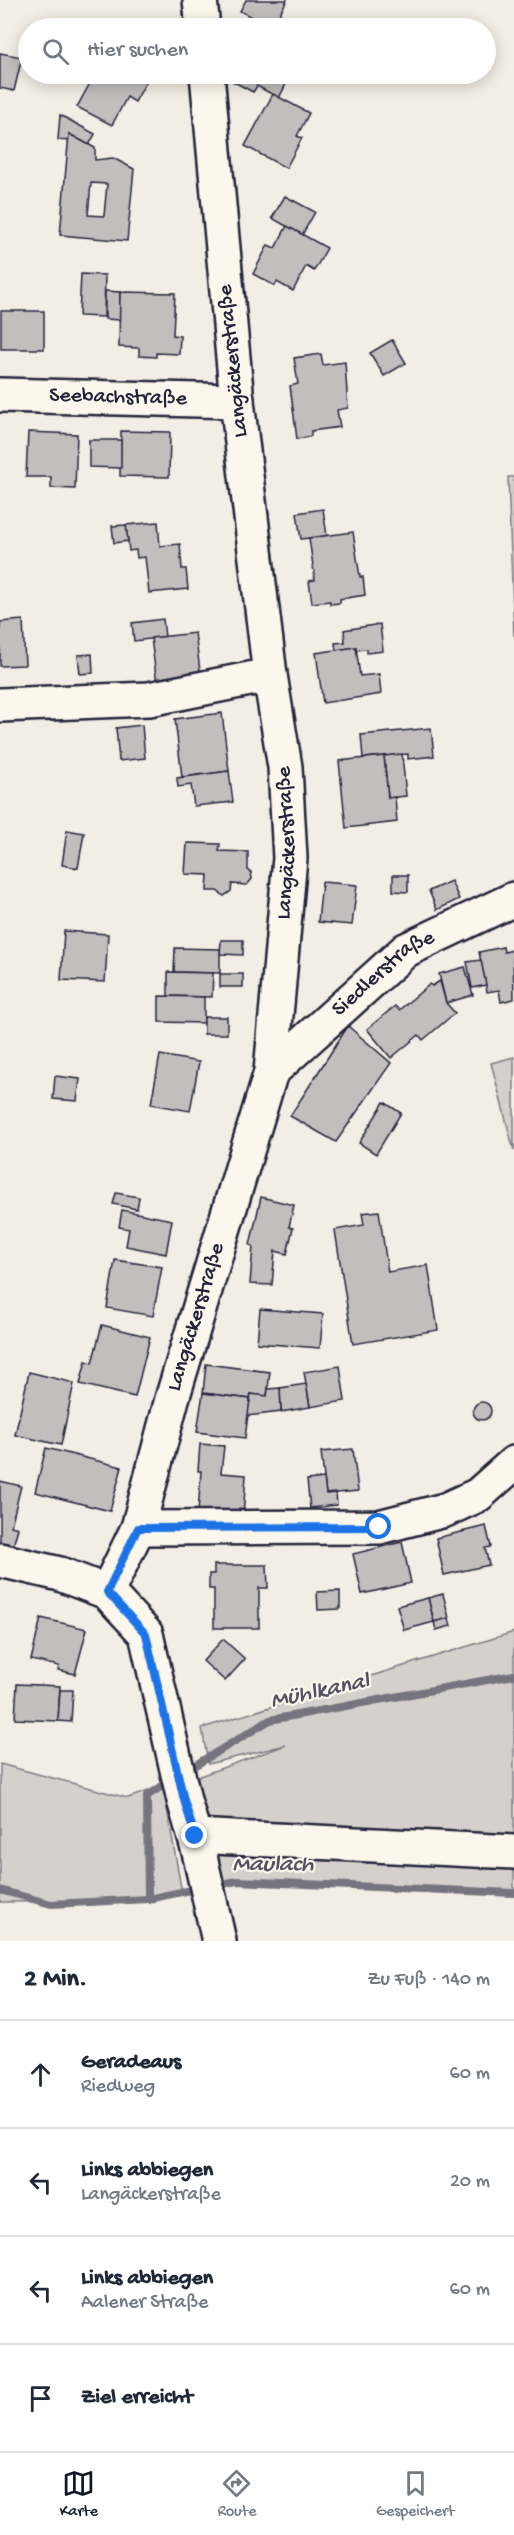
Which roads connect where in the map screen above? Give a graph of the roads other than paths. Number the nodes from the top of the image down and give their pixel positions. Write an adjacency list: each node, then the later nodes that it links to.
1 (200, 0): 2 (street)
2 (202, 18)
3 (208, 84): 5 (street, Langäckerstraße)
4 (0, 395): 5 (street, Seebachstraße)
5 (237, 401): 6 (street, Langäckerstraße)
6 (270, 675): 7 (street); 9 (street, Langäckerstraße)
7 (0, 705)
8 (514, 899): 9 (street, Siedlerstraße)
9 (271, 1072): 11 (street, Langäckerstraße)
10 (514, 1463): 11 (street)
11 (138, 1528): 13 (street, Langäckerstraße)
12 (0, 1560): 13 (street)
13 (107, 1592): 14 (street)
14 (197, 1844): 15 (street); 16 (street)
15 (514, 1852)
16 (219, 1940)

